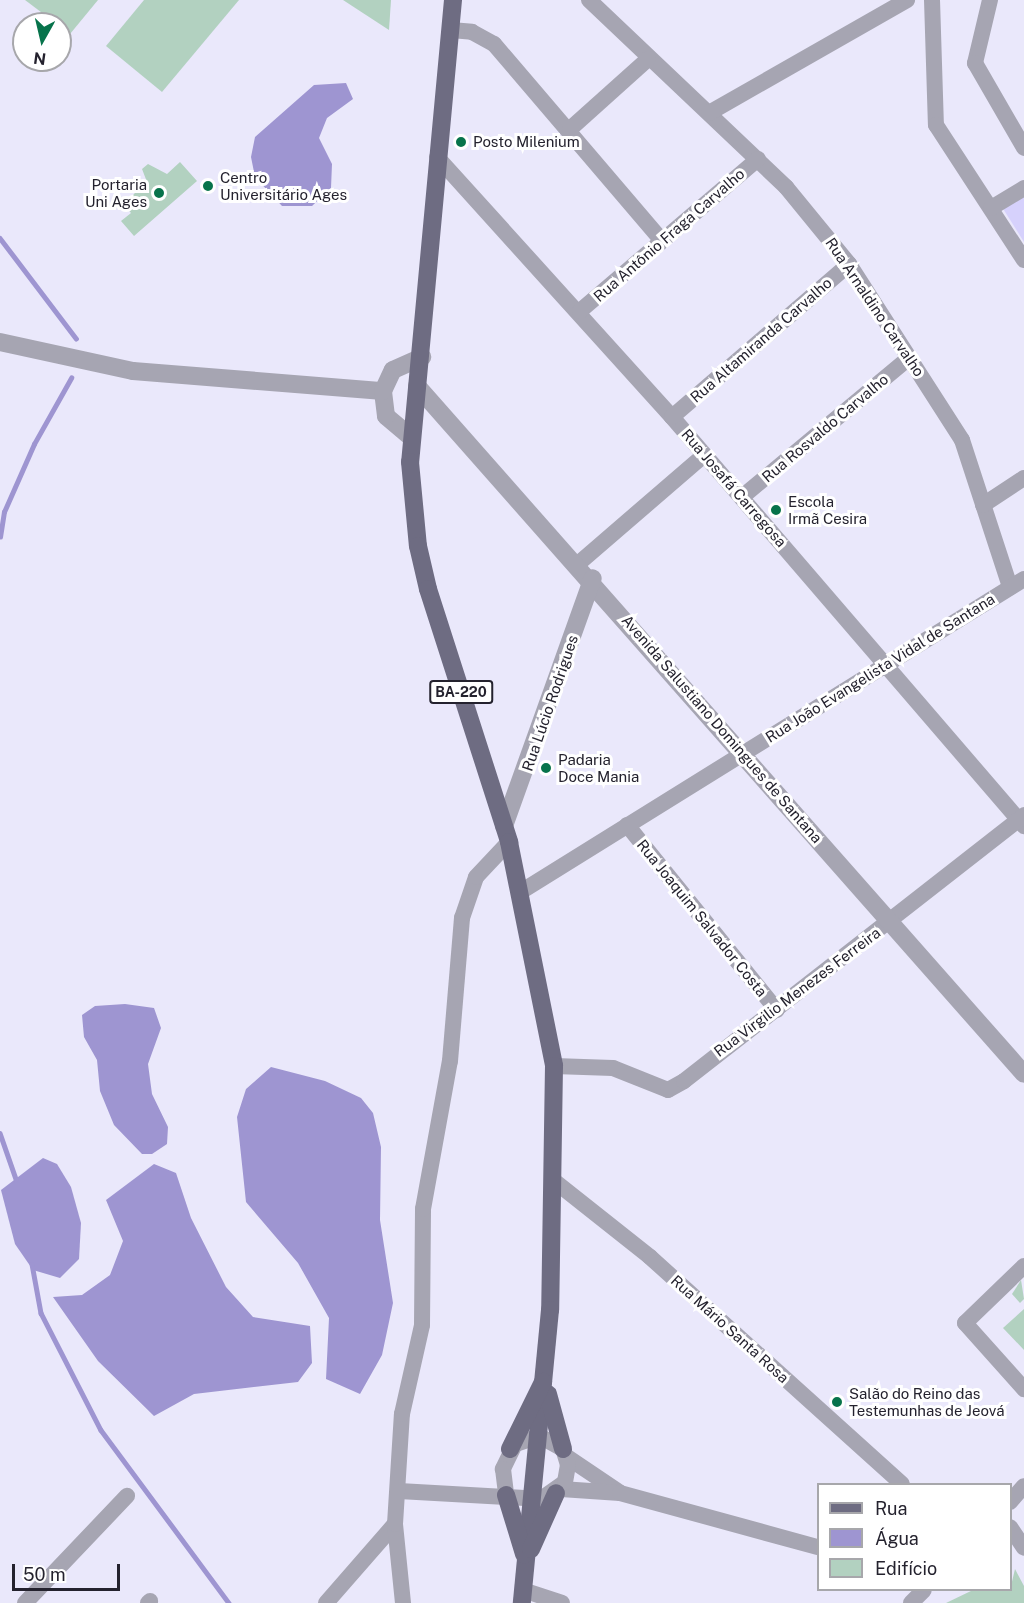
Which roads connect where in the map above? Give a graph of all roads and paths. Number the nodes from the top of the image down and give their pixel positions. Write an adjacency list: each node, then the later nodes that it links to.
1 (453, 0): 6 (main road, BA-220)
2 (589, 0): 7 (street, Rua Arnaldino Carvalho)
3 (907, 0): 8 (street)
4 (932, 0): 14 (street)
5 (990, 0): 10 (street)
6 (451, 30): 9 (street); 11 (main road, BA-220)
7 (648, 59): 8 (street, Rua Arnaldino Carvalho); 9 (street)
8 (709, 113): 12 (street, Rua Arnaldino Carvalho)
9 (570, 129): 15 (street)
10 (1024, 148)
11 (437, 157): 18 (street, Rua Josafá Carregosa); 20 (main road, BA-220)
12 (758, 159): 15 (street, Rua Antônio Fraga Carvalho); 17 (street, Rua Arnaldino Carvalho)
13 (1024, 188): 14 (street)
14 (991, 208): 16 (street)
15 (662, 241): 18 (street, Rua Antônio Fraga Carvalho)
16 (1024, 260)
17 (849, 264): 21 (street, Rua Arnaldino Carvalho); 24 (street, Rua Altamiranda Carvalho)
18 (580, 311): 24 (street, Rua Josafá Carregosa)
19 (0, 342): 23 (street)
20 (422, 357): 22 (main road, BA-220); 23 (street)
21 (909, 358): 28 (street, Rua Rosvaldo Carvalho); 29 (street, Rua Arnaldino Carvalho)
22 (417, 386): 25 (main road, BA-220); 30 (street, Avenida Salustiano Domingues de Santana)
23 (382, 391): 25 (street)
24 (672, 417): 26 (street, Rua Josafá Carregosa)
25 (412, 438): 37 (main road, BA-220)
26 (704, 455): 28 (street, Rua Josafá Carregosa); 30 (street)
27 (1024, 478): 29 (street)
28 (742, 497): 33 (street, Rua Josafá Carregosa)
29 (983, 505): 32 (street, Rua Arnaldino Carvalho)
30 (579, 563): 31 (street, Avenida Salustiano Domingues de Santana)
31 (593, 578): 34 (street, Avenida Salustiano Domingues de Santana); 37 (street, Rua Lúcio Rodrigues)
32 (1017, 583): 33 (street, Rua João Evangelista Vidal de Santana)
33 (886, 661): 34 (street, Rua João Evangelista Vidal de Santana); 35 (street, Rua Josafá Carregosa)
34 (745, 755): 36 (street, Rua João Evangelista Vidal de Santana); 39 (street, Avenida Salustiano Domingues de Santana)
35 (1022, 820): 39 (street, Rua Virgilio Menezes Ferreira)
36 (627, 825): 38 (street, Rua João Evangelista Vidal de Santana); 40 (street, Rua Joaquim Salvador Costa)
37 (507, 834): 38 (main road, BA-220); 52 (street)
38 (522, 891): 41 (main road, BA-220)
39 (889, 922): 40 (street, Rua Virgilio Menezes Ferreira); 42 (street, Avenida Salustiano Domingues de Santana)
40 (777, 1010): 41 (street, Rua Virgilio Menezes Ferreira)
41 (554, 1066): 43 (main road, BA-220)
42 (1024, 1074)
43 (553, 1180): 45 (main road, BA-220); 50 (street, Rua Mário Santa Rosa)
44 (1024, 1266): 46 (street)
45 (544, 1381): 47 (main road, BA-220); 48 (main road); 49 (main road)
46 (1024, 1389)
47 (540, 1436): 48 (street); 49 (street); 57 (main road, BA-220)
48 (510, 1449): 55 (street)
49 (565, 1453): 53 (street); 54 (street)
50 (900, 1483)
51 (1024, 1486): 58 (street)
52 (399, 1491): 55 (street); 59 (street)
53 (558, 1491): 54 (street); 57 (street); 63 (main road)
54 (620, 1493): 61 (street)
55 (506, 1495): 57 (street); 63 (main road)
56 (128, 1496): 66 (street)
57 (533, 1499): 63 (main road, BA-220)
58 (1012, 1501)
59 (394, 1524): 67 (street); 68 (street)
60 (1012, 1529): 62 (street)
61 (817, 1546)
62 (1024, 1548)
63 (526, 1559): 65 (main road, BA-220)
64 (923, 1591): 70 (street)
65 (523, 1596): 69 (street)
66 (25, 1603)
67 (326, 1603)
68 (404, 1603)
69 (562, 1603)
70 (911, 1603)

